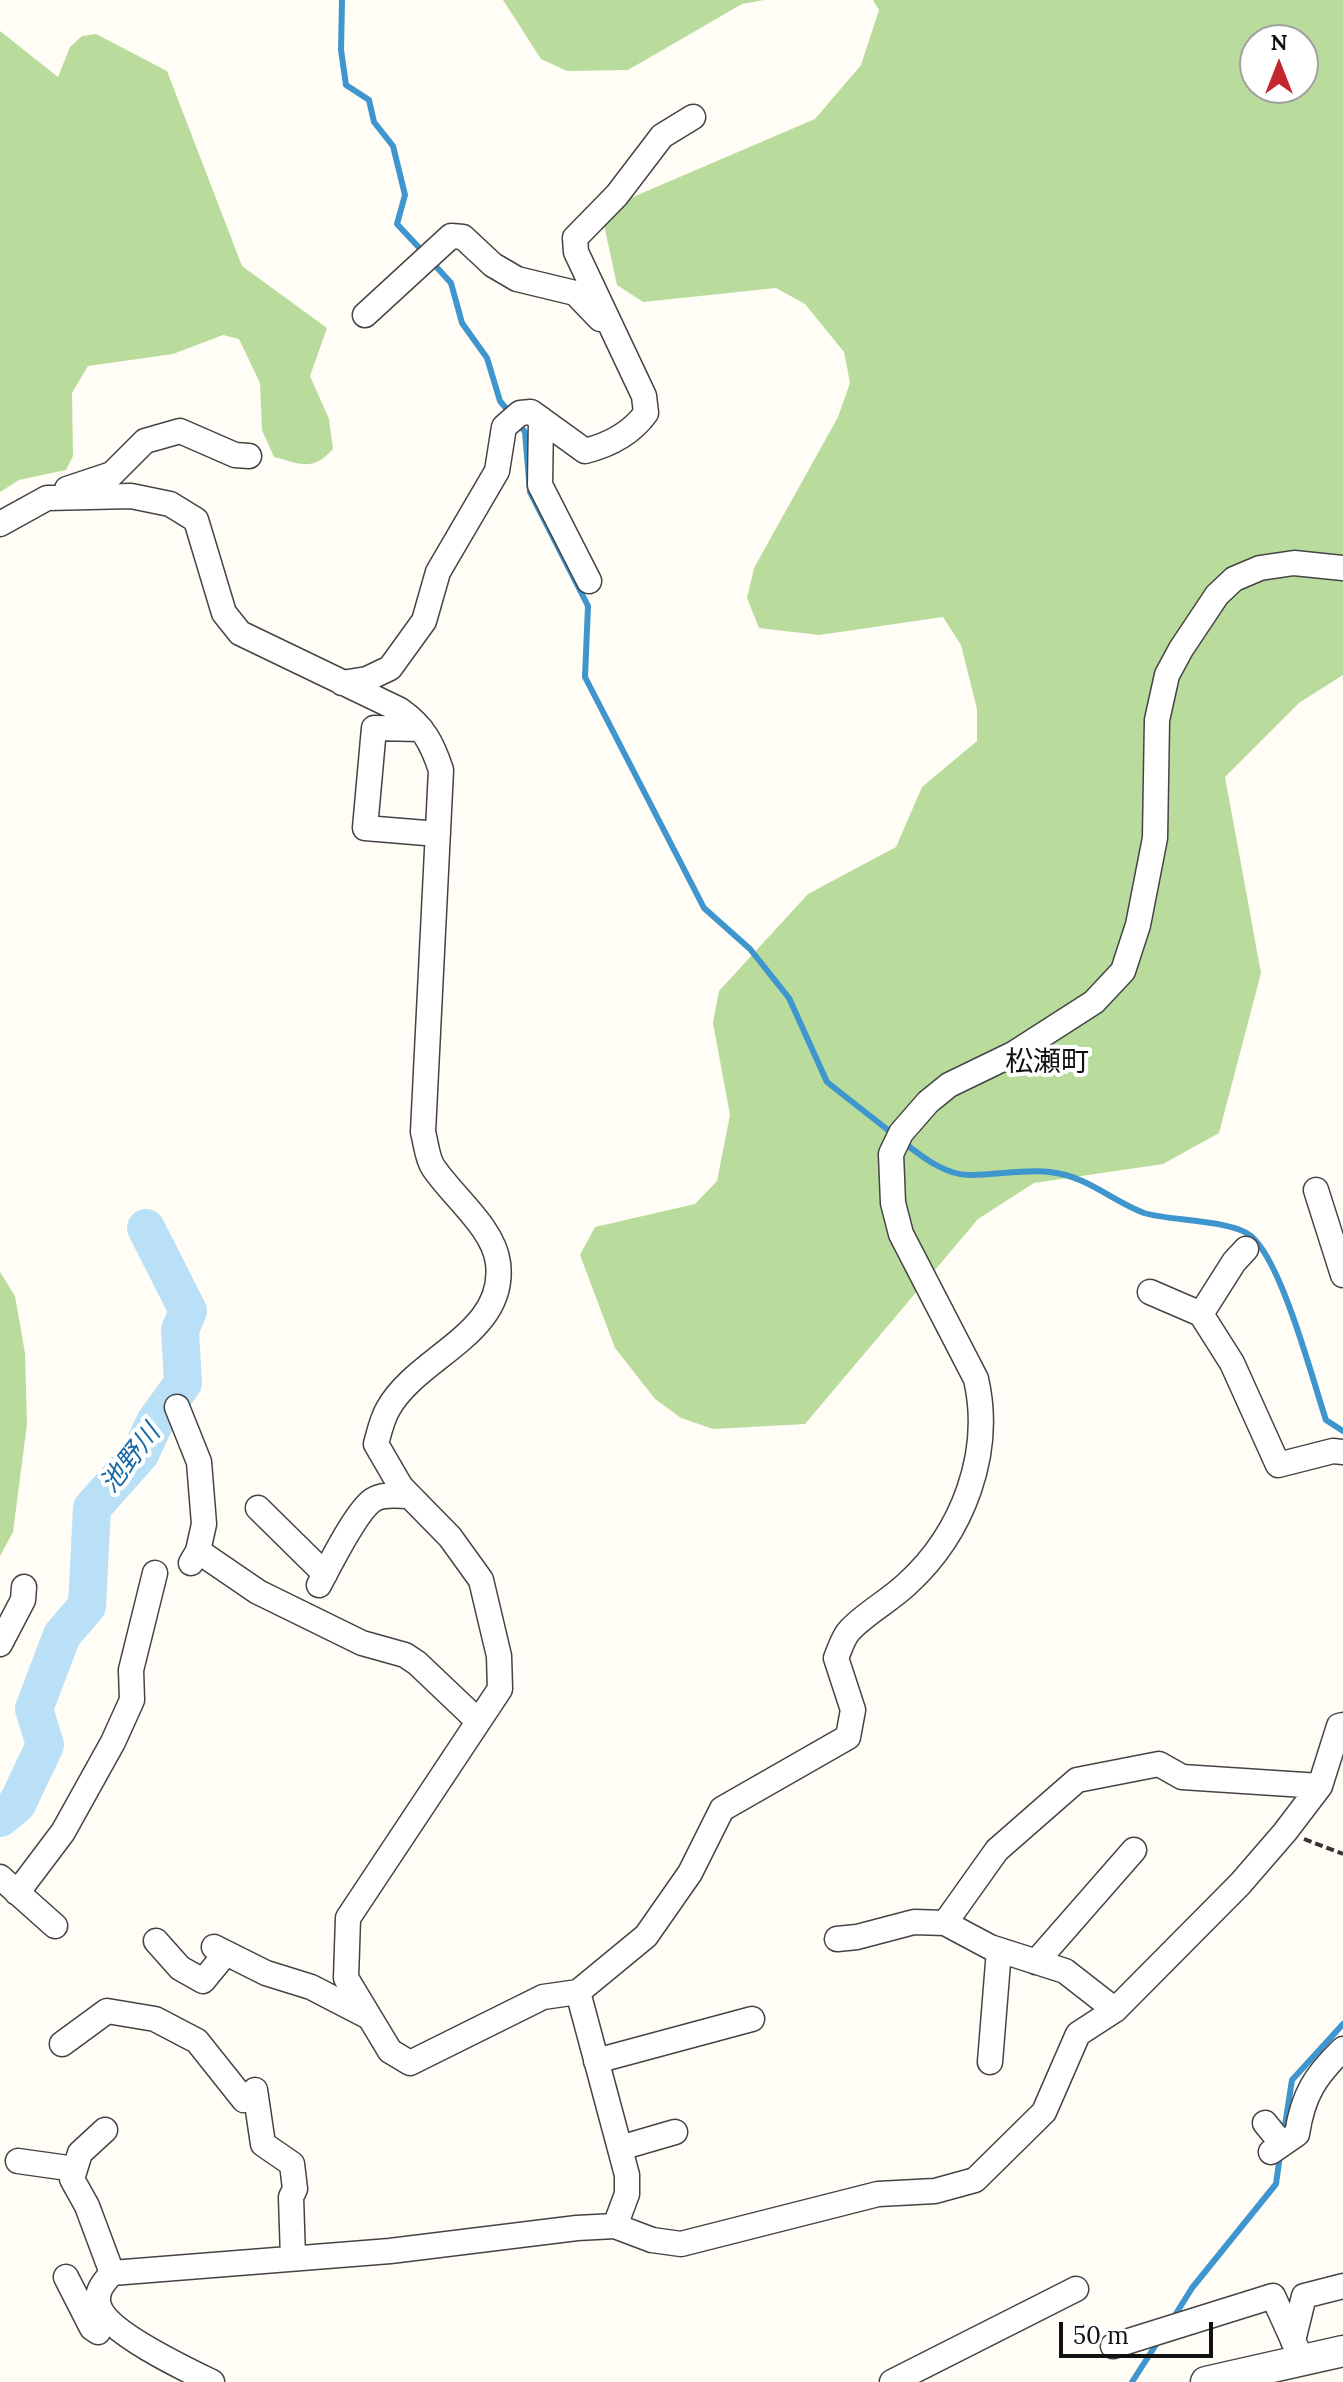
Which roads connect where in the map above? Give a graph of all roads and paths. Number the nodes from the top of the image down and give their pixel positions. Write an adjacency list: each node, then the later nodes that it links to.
1 (693, 117): 3 (street)
2 (365, 315): 3 (street)
3 (616, 336): 4 (street)
4 (522, 420): 9 (street); 10 (street)
5 (249, 456): 6 (street)
6 (47, 498): 7 (street); 10 (street)
7 (0, 524)
8 (1343, 568): 38 (street)
9 (589, 581)
10 (342, 683): 11 (street)
11 (421, 729): 12 (street); 12 (street)
12 (438, 834): 20 (street)
13 (1316, 1190): 15 (street)
14 (1246, 1249): 17 (street)
15 (1343, 1275)
16 (1150, 1292): 17 (street)
17 (1201, 1314): 19 (street)
18 (177, 1407): 25 (street)
19 (1343, 1452)
20 (410, 1496): 21 (street); 25 (street)
21 (258, 1508)
22 (155, 1573): 31 (street)
23 (24, 1587): 24 (street)
24 (0, 1644)
25 (478, 1721): 40 (street)
26 (1343, 1725): 27 (street)
27 (1320, 1786): 28 (street); 32 (street)
28 (1285, 1832): 30 (path); 39 (street)
29 (1134, 1850): 37 (street)
30 (1343, 1854)
31 (9, 1885): 33 (street)
32 (945, 1923): 34 (street); 36 (street)
33 (55, 1926)
34 (837, 1939)
35 (156, 1941): 40 (street)
36 (999, 1950): 37 (street); 45 (street)
37 (1036, 1962): 39 (street)
38 (578, 1992): 40 (street); 44 (street)
39 (1115, 2010): 52 (street)
40 (371, 2019)
41 (752, 2019): 44 (street)
42 (62, 2044): 53 (street)
43 (1343, 2049): 46 (street)
44 (596, 2061): 49 (street)
45 (990, 2062)
46 (1265, 2123)
47 (105, 2130): 51 (street)
48 (675, 2132): 49 (street)
49 (620, 2148): 52 (street)
50 (18, 2161): 51 (street)
51 (75, 2169): 54 (street)
52 (615, 2226): 53 (street)
53 (293, 2258): 54 (street)
54 (112, 2273): 60 (street)
55 (66, 2277): 60 (street)
56 (1343, 2286): 61 (street)
57 (1076, 2289): 64 (street)
58 (1113, 2346): 61 (street)
59 (1343, 2351): 61 (street)
60 (156, 2352): 63 (street)
61 (1298, 2361): 62 (street)
62 (1213, 2381)
63 (212, 2382)
64 (892, 2382)

